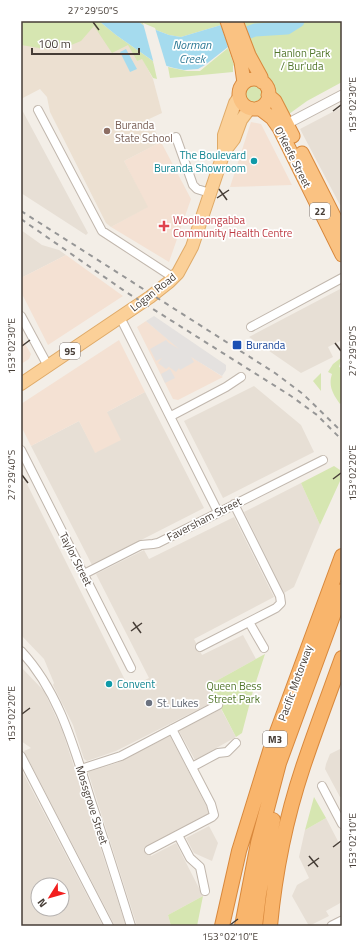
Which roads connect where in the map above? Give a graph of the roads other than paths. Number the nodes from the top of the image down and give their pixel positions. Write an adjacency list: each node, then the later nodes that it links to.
1 (227, 21): 3 (highway, 22)
2 (236, 21): 3 (highway, 22)
3 (246, 60): 4 (highway, 22); 5 (highway, 22)
4 (262, 82): 5 (highway); 6 (highway, 22)
5 (244, 83): 8 (highway, 22)
6 (268, 95): 9 (highway, 95); 11 (highway, O'Keefe Street / 22)
7 (342, 95): 11 (street)
8 (239, 97): 9 (highway, 22); 13 (main road, Logan Road / 95)
9 (255, 108): 11 (highway, O'Keefe Street / 22); 13 (main road, Logan Road / 95)
10 (38, 110): 17 (street)
11 (283, 126): 15 (highway, O'Keefe Street / 22); 16 (highway, O'Keefe Street / 22)
12 (176, 136): 14 (street)
13 (224, 152): 14 (main road, Logan Road / 95)
14 (210, 193): 17 (main road, Logan Road / 95)
15 (342, 232)
16 (342, 255)
17 (174, 278): 20 (main road, Logan Road / 95)
18 (342, 278): 21 (street)
19 (21, 316): 22 (street)
20 (120, 318): 22 (main road, Logan Road / 95); 25 (street)
21 (251, 327)
22 (48, 366): 24 (main road, Logan Road / 95)
23 (241, 377): 25 (street)
24 (21, 384)
25 (171, 416): 29 (street)
26 (21, 450): 31 (street, Taylor Street)
27 (323, 460): 28 (street, Faversham Street)
28 (234, 504): 29 (street, Faversham Street); 34 (street)
29 (218, 512): 31 (street, Faversham Street)
30 (342, 556): 55 (highway, Pacific Motorway / M3)
31 (84, 574): 39 (street, Taylor Street)
32 (342, 591): 56 (highway)
33 (342, 615): 57 (highway)
34 (249, 622): 35 (street); 36 (street)
35 (200, 647)
36 (264, 648)
37 (21, 651): 45 (street, Mossgrove Street)
38 (342, 658): 58 (highway)
39 (131, 668)
40 (218, 705): 41 (street)
41 (172, 729): 44 (street); 45 (street)
42 (236, 743): 44 (street)
43 (21, 756): 53 (street)
44 (192, 767): 49 (street)
45 (81, 769): 54 (street, Mossgrove Street)
46 (322, 786): 47 (street)
47 (339, 810): 48 (street)
48 (342, 824)
49 (178, 835): 50 (street); 51 (street)
50 (149, 850)
51 (205, 891)
52 (342, 921): 59 (street)
53 (109, 926)
54 (131, 926)
55 (222, 926)
56 (242, 926)
57 (255, 926)
58 (270, 926)
59 (332, 926)

